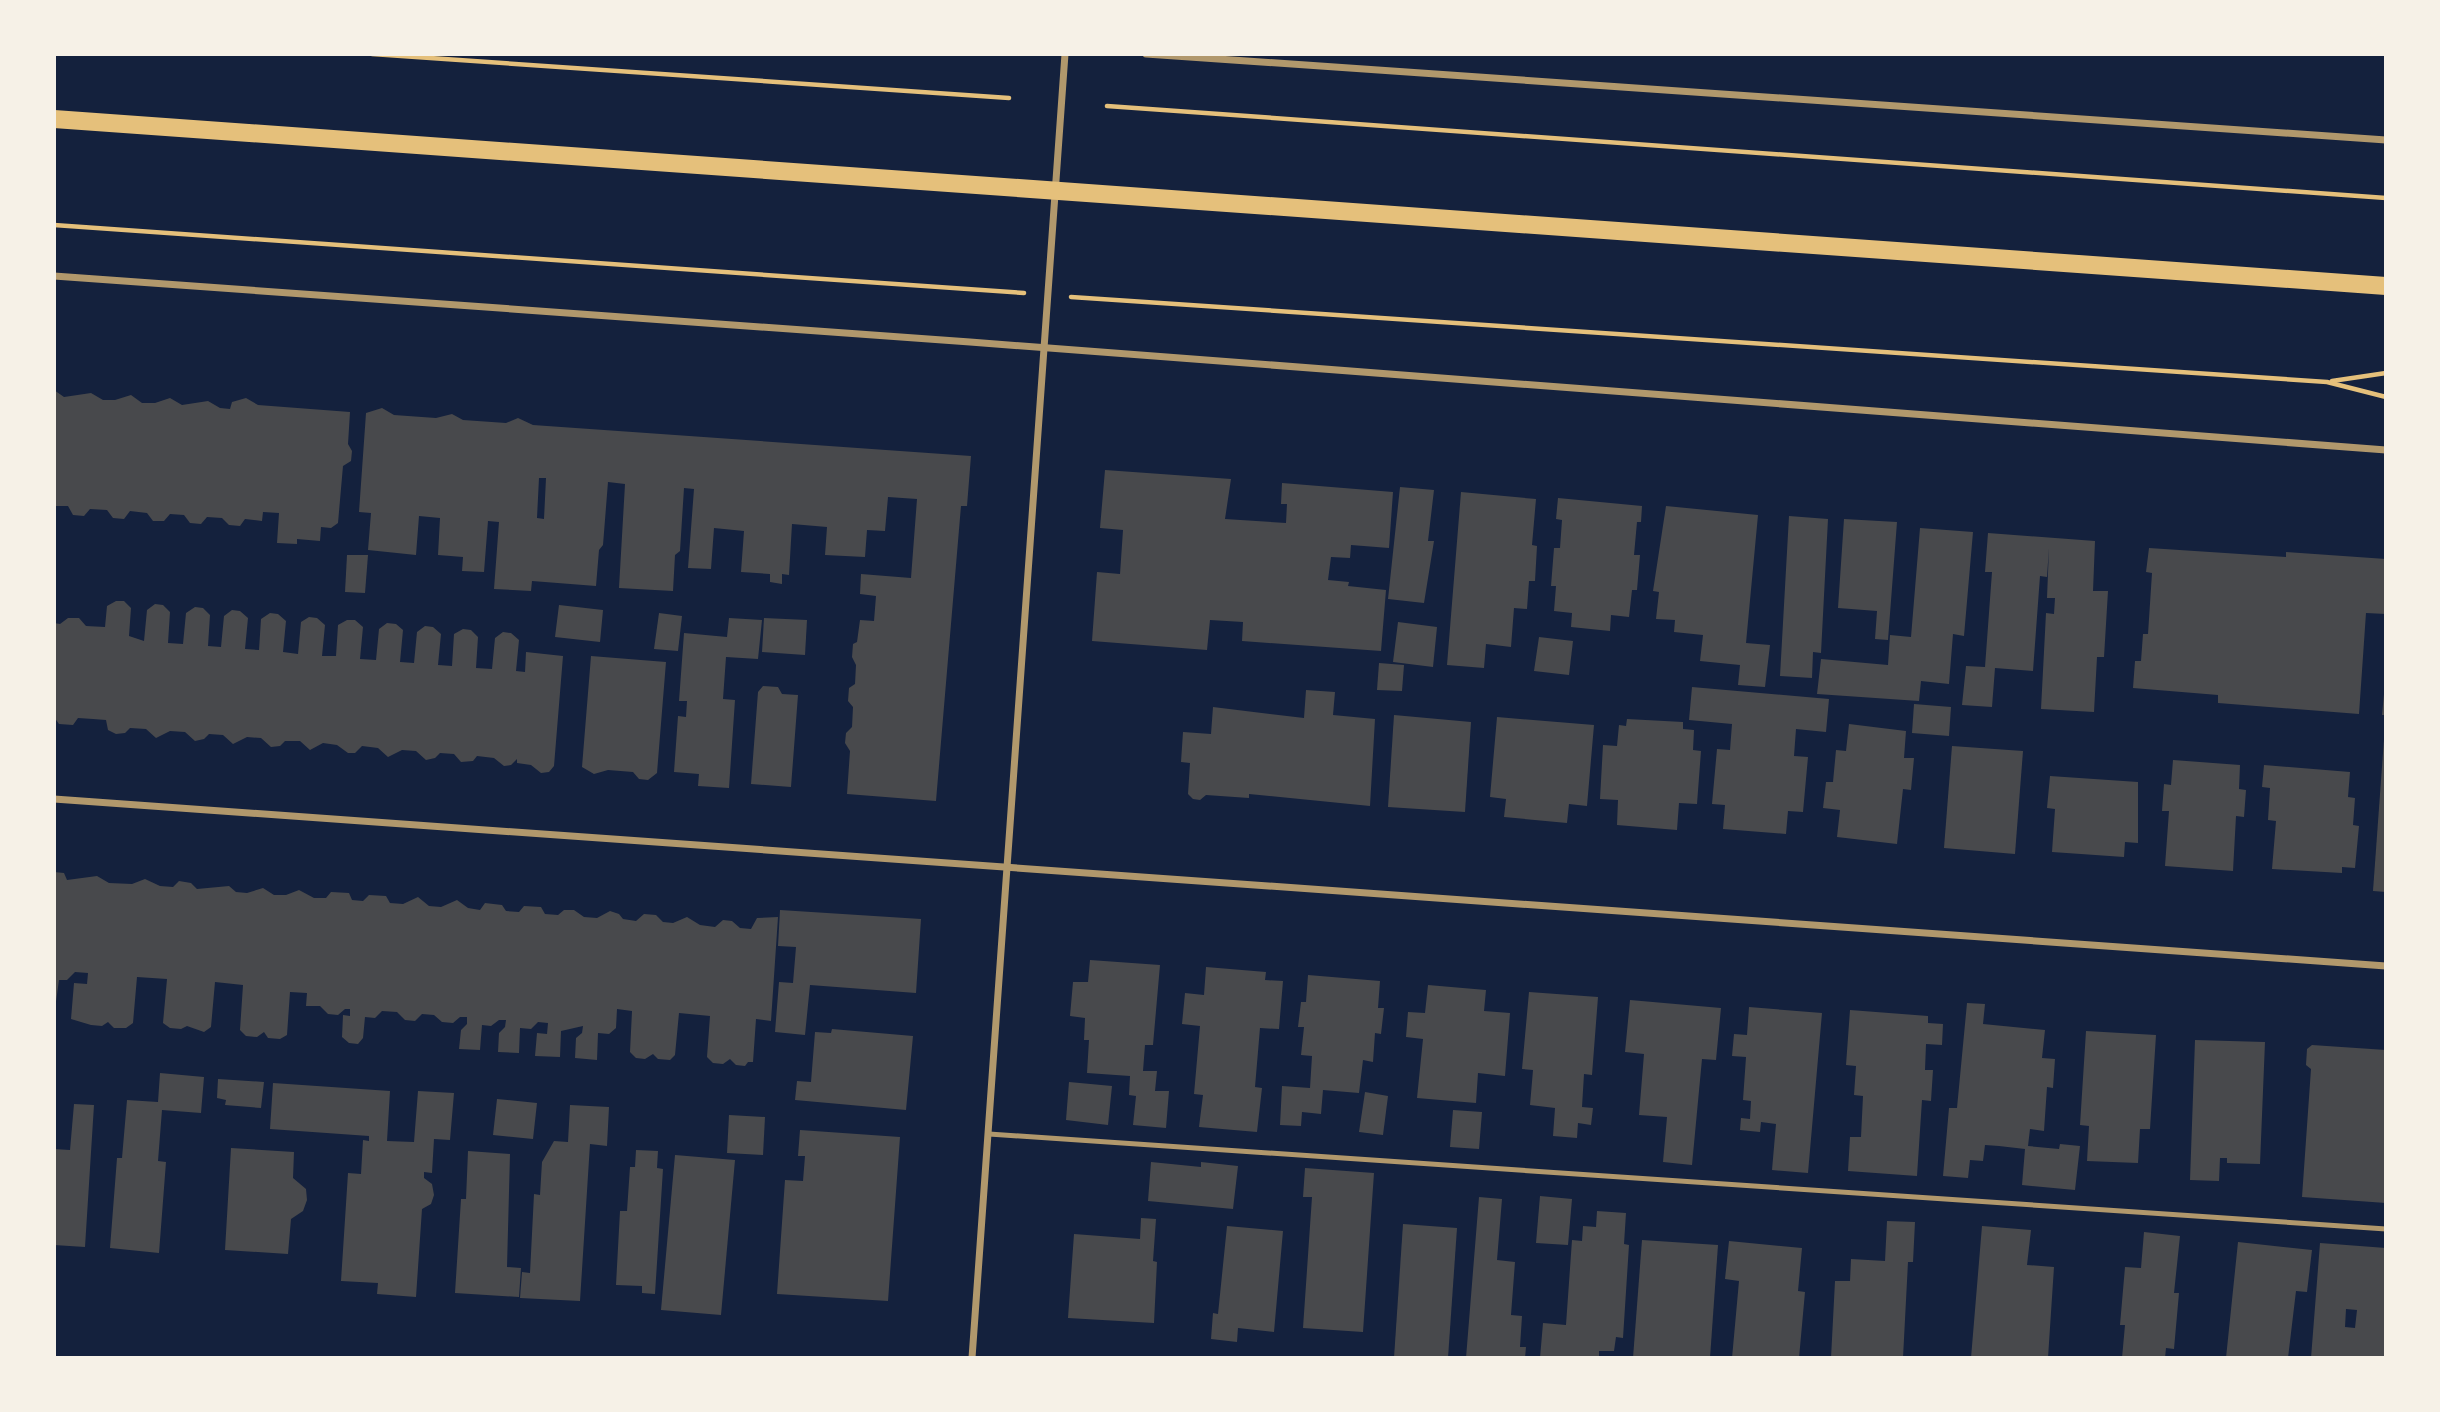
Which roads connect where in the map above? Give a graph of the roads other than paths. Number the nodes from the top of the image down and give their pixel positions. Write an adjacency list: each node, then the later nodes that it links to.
1 (1065, 54): 5 (street)
2 (1146, 54): 4 (street)
3 (54, 119): 5 (main road)
4 (2386, 140)
5 (1056, 189): 7 (main road); 8 (street)
6 (54, 276): 8 (street)
7 (2386, 286)
8 (1044, 347): 9 (street); 11 (street)
9 (2386, 450)
10 (54, 799): 11 (street)
11 (1009, 866): 12 (street); 13 (street)
12 (2386, 966)
13 (989, 1134): 14 (lane); 15 (street)
14 (2386, 1228)
15 (972, 1358)

